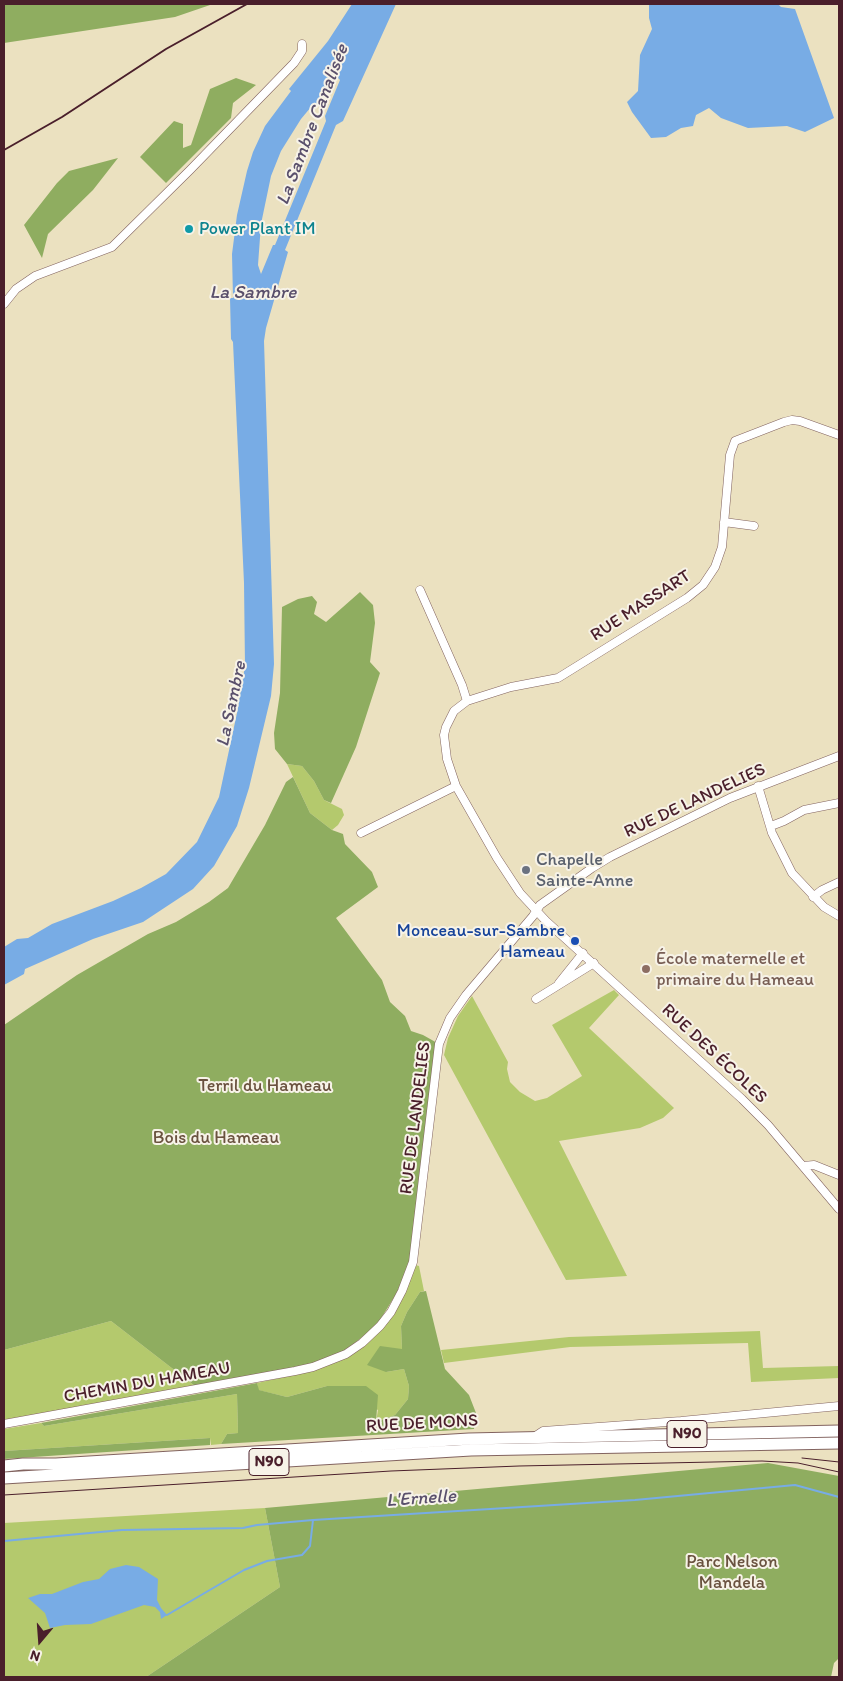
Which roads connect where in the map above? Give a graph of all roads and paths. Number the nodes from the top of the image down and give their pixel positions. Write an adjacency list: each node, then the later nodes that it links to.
1 (302, 44): 2 (street)
2 (4, 304)
3 (839, 435): 4 (street, RUE MASSART)
4 (724, 522): 5 (street); 7 (street, RUE MASSART)
5 (754, 526)
6 (420, 590): 7 (street)
7 (467, 701): 9 (street, RUE DES ÉCOLES)
8 (839, 756): 10 (street, RUE DE LANDELIES)
9 (456, 786): 13 (street); 16 (street, RUE DES ÉCOLES)
10 (758, 786): 12 (street); 16 (street, RUE DE LANDELIES)
11 (839, 803): 12 (street)
12 (771, 826): 15 (street)
13 (360, 833)
14 (839, 882): 15 (street)
15 (813, 897): 17 (street)
16 (536, 910): 18 (street, RUE DES ÉCOLES); 25 (street, RUE DE LANDELIES)
17 (839, 916)
18 (583, 953): 19 (street, RUE DES ÉCOLES); 20 (street)
19 (594, 963): 20 (street); 22 (street, RUE DES ÉCOLES)
20 (556, 986): 21 (street)
21 (536, 999)
22 (803, 1166): 23 (street); 24 (street, RUE DES ÉCOLES)
23 (839, 1175)
24 (839, 1210)
25 (295, 1372): 27 (street, CHEMIN DU HAMEAU)
26 (839, 1406): 29 (street, RUE DE MONS)
27 (4, 1424)
28 (839, 1431): 29 (highway, N90)
29 (534, 1437): 31 (highway, RUE DE MONS / N90)
30 (839, 1443): 32 (highway, RUE DE MONS / N90)
31 (4, 1466)
32 (4, 1478)

